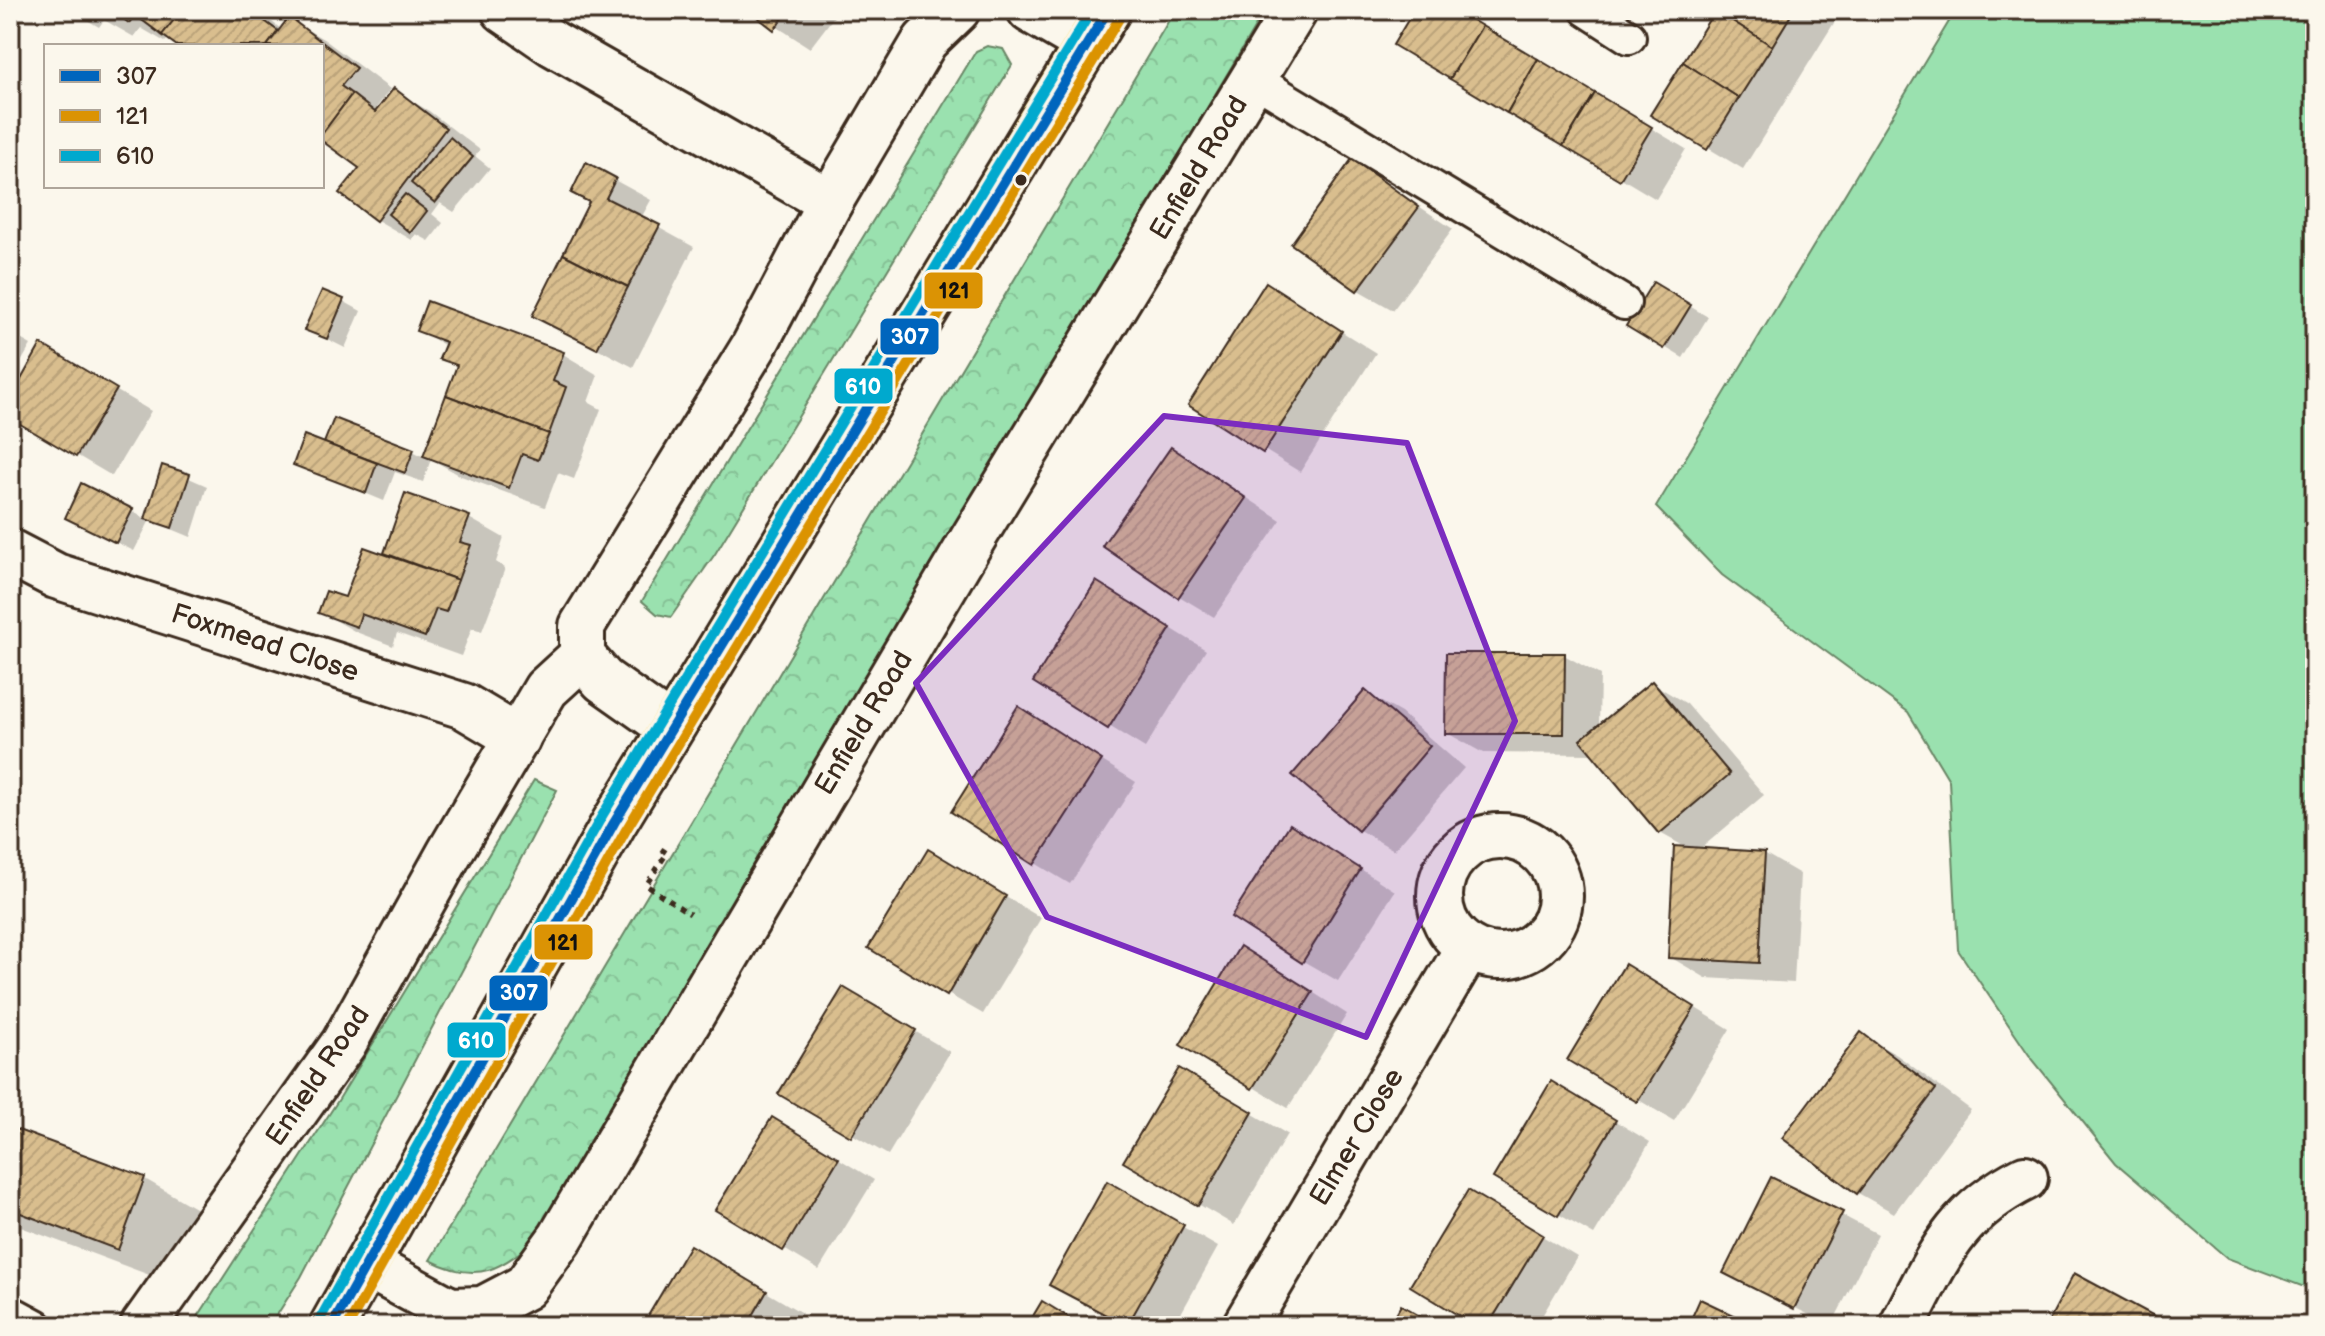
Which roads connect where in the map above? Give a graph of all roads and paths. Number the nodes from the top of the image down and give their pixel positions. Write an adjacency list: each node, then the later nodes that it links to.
1 (504, 10): 9 (street)
2 (957, 10): 9 (street)
3 (1030, 10): 6 (street)
4 (1295, 10): 8 (street, Enfield Road)
5 (1587, 10): 7 (lane)
6 (1098, 27): 13 (main road)
7 (1629, 37)
8 (1253, 79): 10 (lane); 16 (street, Enfield Road)
9 (830, 202): 12 (street)
10 (1624, 303)
11 (10, 552): 14 (street, Foxmead Close)
12 (582, 656): 13 (street); 14 (street, Enfield Road)
13 (671, 728): 15 (main road)
14 (518, 738): 22 (street, Enfield Road)
15 (614, 823): 16 (path); 19 (main road)
16 (734, 943): 19 (street, Enfield Road)
17 (1468, 948): 24 (street, Elmer Close)
18 (2025, 1178): 25 (street)
19 (367, 1265): 23 (main road)
20 (10, 1312): 21 (lane)
21 (36, 1326)
22 (143, 1326)
23 (332, 1326)
24 (1245, 1326)
25 (1902, 1326)

